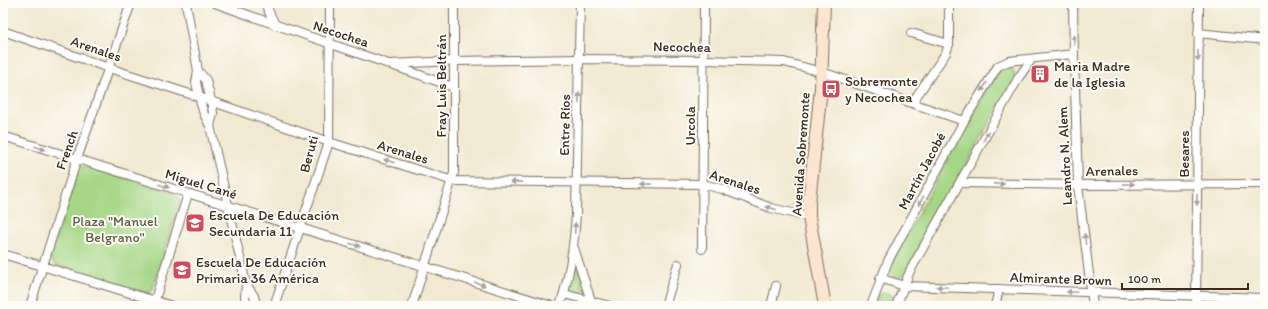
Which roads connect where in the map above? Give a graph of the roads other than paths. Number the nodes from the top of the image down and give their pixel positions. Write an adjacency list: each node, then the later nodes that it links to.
1 (131, 3): 27 (street, French)
2 (186, 3): 28 (street)
3 (215, 3): 13 (street, Necochea)
4 (265, 3): 13 (street)
5 (330, 3): 18 (street, Beruti)
6 (454, 3): 24 (street, Fray Luis Beltrán)
7 (580, 3): 21 (street, Entre Ríos)
8 (704, 3): 22 (street, Urcola)
9 (824, 3): 29 (main road, Avenida Sobremonte)
10 (949, 3): 19 (street)
11 (1073, 3): 20 (street, Leandro N. Alem, one-way to 11)
12 (1199, 3): 16 (street, Besares)
13 (275, 25): 18 (street, Necochea)
14 (3, 31): 27 (street, Arenales)
15 (911, 33): 19 (street)
16 (1198, 33): 17 (street); 44 (street, Besares, one-way to 44)
17 (1265, 40)
18 (330, 44): 26 (street, Necochea); 38 (street, Beruti)
19 (949, 44): 34 (street)
20 (1074, 54): 23 (street); 46 (street, Leandro N. Alem)
21 (580, 59): 22 (street, Necochea); 24 (street, Necochea); 41 (street, Entre Ríos, one-way to 21)
22 (703, 60): 29 (street, Necochea); 43 (street, Urcola)
23 (1031, 60): 25 (street); 30 (street)
24 (454, 61): 26 (street, Necochea); 31 (street, Fray Luis Beltrán)
25 (1010, 61): 30 (street); 35 (street, Martín Jacobé, one-way to 35)
26 (390, 64): 31 (street, Necochea)
27 (109, 68): 32 (street, Arenales); 39 (street, French)
28 (198, 71): 32 (street); 33 (street)
29 (822, 72): 34 (street, Necochea); 49 (main road, Avenida Sobremonte)
30 (1019, 77): 42 (street, one-way to 30)
31 (453, 87): 40 (street, Fray Luis Beltrán)
32 (199, 97): 33 (street, Arenales); 36 (street)
33 (211, 101): 36 (street); 38 (street, Arenales)
34 (912, 104): 35 (street, Necochea)
35 (964, 121): 57 (street, Martín Jacobé, one-way to 57)
36 (210, 126): 48 (street)
37 (3, 136): 39 (street, Miguel Cané, one-way to 39)
38 (329, 142): 40 (street, Arenales, one-way to 38); 50 (street, Beruti)
39 (77, 159): 47 (street, Miguel Cané, one-way to 47); 55 (street, French)
40 (453, 181): 41 (street, Arenales, one-way to 40); 56 (street, Fray Luis Beltrán)
41 (577, 183): 43 (street, Arenales, one-way to 41); 51 (street, Entre Ríos, one-way to 41)
42 (960, 183): 46 (street, Arenales, one-way to 46); 60 (street)
43 (702, 184): 49 (street, Arenales, one-way to 43); 52 (street, Urcola)
44 (1197, 184): 45 (street, Arenales); 46 (street, Arenales, one-way to 44); 64 (street, Besares, one-way to 64)
45 (1265, 184)
46 (1078, 185): 62 (street, Leandro N. Alem, one-way to 46)
47 (188, 194): 48 (street, Miguel Cané); 67 (street)
48 (228, 206): 50 (street, Miguel Cané); 58 (street)
49 (809, 217): 79 (main road, Avenida Sobremonte)
50 (300, 228): 56 (street, Miguel Cané, one-way to 56); 72 (street, Beruti)
51 (574, 247): 63 (street, Entre Ríos); 66 (street, Entre Ríos)
52 (702, 249)
53 (3, 254): 55 (street)
54 (678, 264): 77 (street)
55 (43, 266): 67 (street); 68 (street, French)
56 (425, 267): 73 (street, Fray Luis Beltrán); 74 (street, Miguel Cané, one-way to 74)
57 (880, 278): 60 (street, Almirante Brown); 80 (street, Martín Jacobé)
58 (246, 284): 70 (street); 71 (street)
59 (776, 286): 78 (street)
60 (904, 286): 61 (street, Almirante Brown, one-way to 60); 81 (street)
61 (999, 289): 62 (street, Almirante Brown, one-way to 61); 82 (street)
62 (1092, 293): 64 (street, Almirante Brown); 83 (street, Leandro N. Alem)
63 (564, 294): 66 (street); 75 (street, Entre Ríos)
64 (1196, 297): 65 (street, Almirante Brown); 84 (street, Besares)
65 (1265, 298)
66 (592, 301): 76 (street)
67 (154, 303): 69 (street)
68 (30, 306)
69 (172, 306)
70 (247, 306)
71 (256, 306)
72 (274, 306)
73 (412, 306)
74 (552, 306)
75 (560, 306)
76 (610, 306)
77 (665, 306)
78 (771, 306)
79 (825, 306)
80 (871, 306)
81 (896, 306)
82 (996, 306)
83 (1093, 306)
84 (1196, 306)

